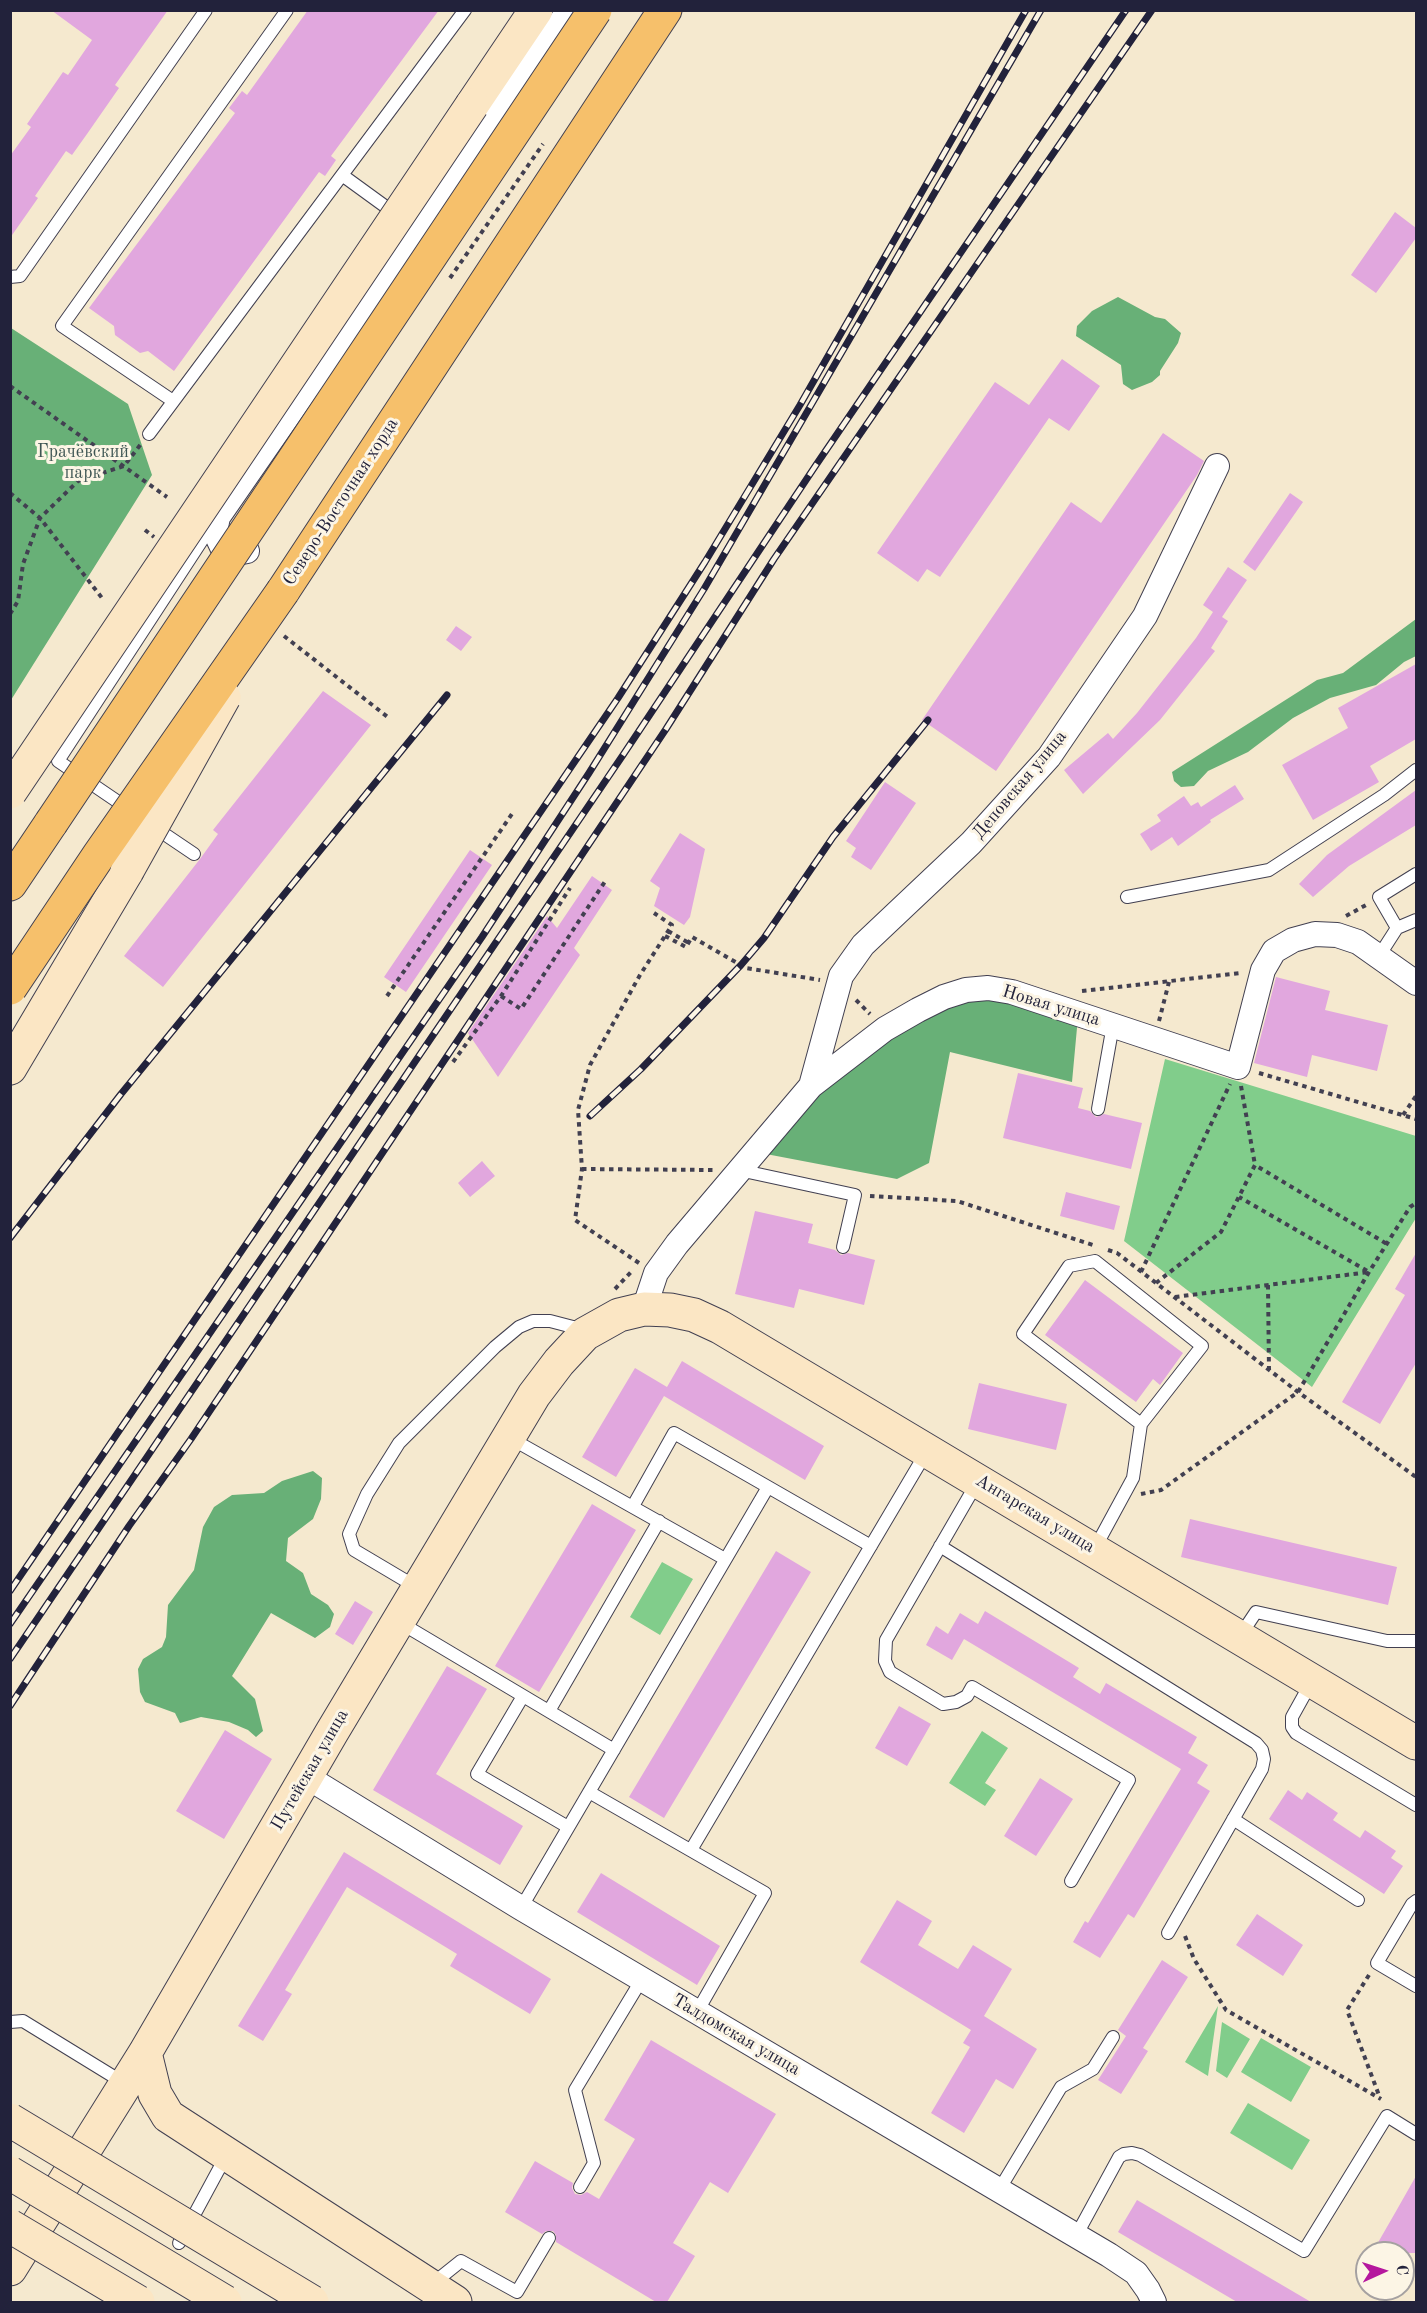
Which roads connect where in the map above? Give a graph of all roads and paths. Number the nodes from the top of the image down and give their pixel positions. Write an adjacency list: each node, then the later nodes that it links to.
1 (206, 10): 13 (lane)
2 (287, 10): 16 (lane)
3 (465, 10): 10 (lane)
4 (536, 10): 30 (street, bridge)
5 (569, 10): 11 (street)
6 (595, 10): 35 (main road, bridge)
7 (608, 10): 12 (street)
8 (665, 10): 24 (main road, Северо-Восточная хорда)
9 (546, 140): 14 (path)
10 (342, 176): 11 (lane); 16 (lane)
11 (415, 224): 12 (lane); 22 (street)
12 (459, 237): 22 (street)
13 (10, 277)
14 (444, 287)
15 (10, 386): 18 (path)
16 (174, 401): 17 (lane)
17 (148, 434): 18 (path)
18 (124, 466): 21 (path); 23 (path)
19 (1217, 466): 45 (street, Деповская улица)
20 (10, 493): 23 (path)
21 (167, 497)
22 (218, 517): 32 (lane)
23 (39, 519): 25 (path); 26 (path)
24 (283, 591): 47 (main road, Северо-Восточная хорда, bridge); 56 (street, bridge)
25 (102, 598)
26 (10, 614)
27 (278, 631): 28 (path)
28 (389, 718)
29 (1416, 770): 37 (lane)
30 (10, 792)
31 (514, 811): 49 (path)
32 (194, 854)
33 (1416, 874): 40 (lane)
34 (606, 880): 50 (path)
35 (10, 884)
36 (570, 888): 50 (path)
37 (1126, 897)
38 (654, 913): 41 (path)
39 (1416, 920): 40 (lane)
40 (1397, 928): 42 (lane)
41 (666, 933): 45 (path); 63 (path)
42 (1379, 956): 43 (street); 46 (street)
43 (1263, 970): 44 (path); 55 (street)
44 (1169, 981): 48 (path); 53 (path)
45 (839, 983): 52 (path); 57 (street, Деповская улица)
46 (1416, 983)
47 (10, 988)
48 (1078, 992)
49 (387, 996)
50 (501, 996): 54 (path)
51 (1113, 1025): 52 (street, Новая улица); 53 (street, Новая улица); 59 (lane)
52 (885, 1029): 57 (street, Новая улица)
53 (1154, 1039): 55 (street, Новая улица)
54 (453, 1062)
55 (1238, 1067): 60 (path); 62 (path); 72 (path)
56 (10, 1068)
57 (811, 1086): 64 (street, Новая улица)
58 (1416, 1096): 60 (path)
59 (1098, 1109)
60 (1403, 1115): 61 (path)
61 (1416, 1119)
62 (1255, 1165): 66 (path); 68 (path)
63 (582, 1169): 64 (path); 76 (path)
64 (738, 1170): 65 (lane); 78 (street, Новая улица)
65 (855, 1195): 69 (path); 70 (lane)
66 (1239, 1197): 73 (path); 74 (path)
67 (1416, 1203): 68 (path)
68 (1387, 1244): 73 (path)
69 (1096, 1246)
70 (843, 1247)
71 (1107, 1249): 72 (path)
72 (1142, 1272): 74 (path)
73 (1369, 1272): 75 (path); 81 (path)
74 (1156, 1284): 77 (path)
75 (1268, 1286): 77 (path); 80 (path)
76 (615, 1290)
77 (1175, 1297): 80 (path)
78 (644, 1309): 79 (street, Путейская улица); 84 (street, Ангарская улица)
79 (585, 1334): 83 (street, Путейская улица); 95 (lane)
80 (1269, 1370): 81 (path)
81 (1298, 1392): 85 (path); 88 (path)
82 (1141, 1424): 82 (lane); 88 (lane)
83 (509, 1438): 89 (lane); 95 (street, Путейская улица)
84 (927, 1449): 86 (street, Ангарская улица); 91 (lane)
85 (1416, 1477)
86 (978, 1480): 92 (lane); 93 (street, Ангарская улица)
87 (768, 1487): 89 (lane); 91 (lane); 94 (lane)
88 (1123, 1498): 93 (lane)
89 (633, 1506): 90 (lane)
90 (659, 1521): 94 (lane); 101 (lane)
91 (871, 1546): 109 (lane)
92 (940, 1546): 107 (lane); 110 (lane)
93 (1095, 1549): 97 (street, Ангарская улица)
94 (725, 1559): 103 (lane)
95 (418, 1588): 96 (street, Путейская улица)
96 (398, 1621): 100 (lane); 104 (street, Путейская улица)
97 (1240, 1636): 98 (lane); 99 (street, Ангарская улица)
98 (1416, 1641)
99 (1312, 1680): 102 (street, Ангарская улица); 106 (lane)
100 (523, 1695): 101 (lane); 108 (lane)
101 (549, 1711): 103 (lane)
102 (1416, 1743)
103 (614, 1750): 105 (lane)
104 (307, 1777): 113 (street, Талдомская улица); 122 (street, Путейская улица)
105 (589, 1792): 108 (lane); 109 (lane)
106 (1416, 1805)
107 (1233, 1819): 111 (lane); 114 (lane)
108 (568, 1827): 113 (lane)
109 (690, 1850): 119 (lane)
110 (1071, 1881)
111 (1358, 1900)
112 (1416, 1900): 116 (lane)
113 (521, 1908): 117 (street, Талдомская улица)
114 (1177, 1917): 115 (lane); 124 (path)
115 (1168, 1933)
116 (1377, 1963): 118 (lane); 124 (path)
117 (642, 1979): 119 (street, Талдомская улица); 130 (lane)
118 (1416, 1986)
119 (697, 2012): 131 (street, Талдомская улица)
120 (10, 2022): 123 (lane)
121 (1113, 2037): 131 (lane)
122 (145, 2053): 123 (street, Путейская улица); 128 (street)
123 (125, 2084): 136 (street, Путейская улица)
124 (1381, 2099): 125 (path)
125 (1387, 2116): 127 (lane); 133 (lane)
126 (10, 2120): 140 (street, bridge)
127 (1416, 2133)
128 (227, 2155): 135 (lane); 137 (street)
129 (10, 2173): 139 (street, bridge)
130 (579, 2187)
131 (999, 2190): 133 (street, Талдомская улица)
132 (10, 2226): 138 (street, bridge)
133 (1076, 2236): 141 (street, Талдомская улица)
134 (549, 2238): 137 (lane)
135 (178, 2243)
136 (10, 2269)
137 (443, 2294)
138 (138, 2302)
139 (225, 2302)
140 (312, 2302)
141 (1154, 2302)

